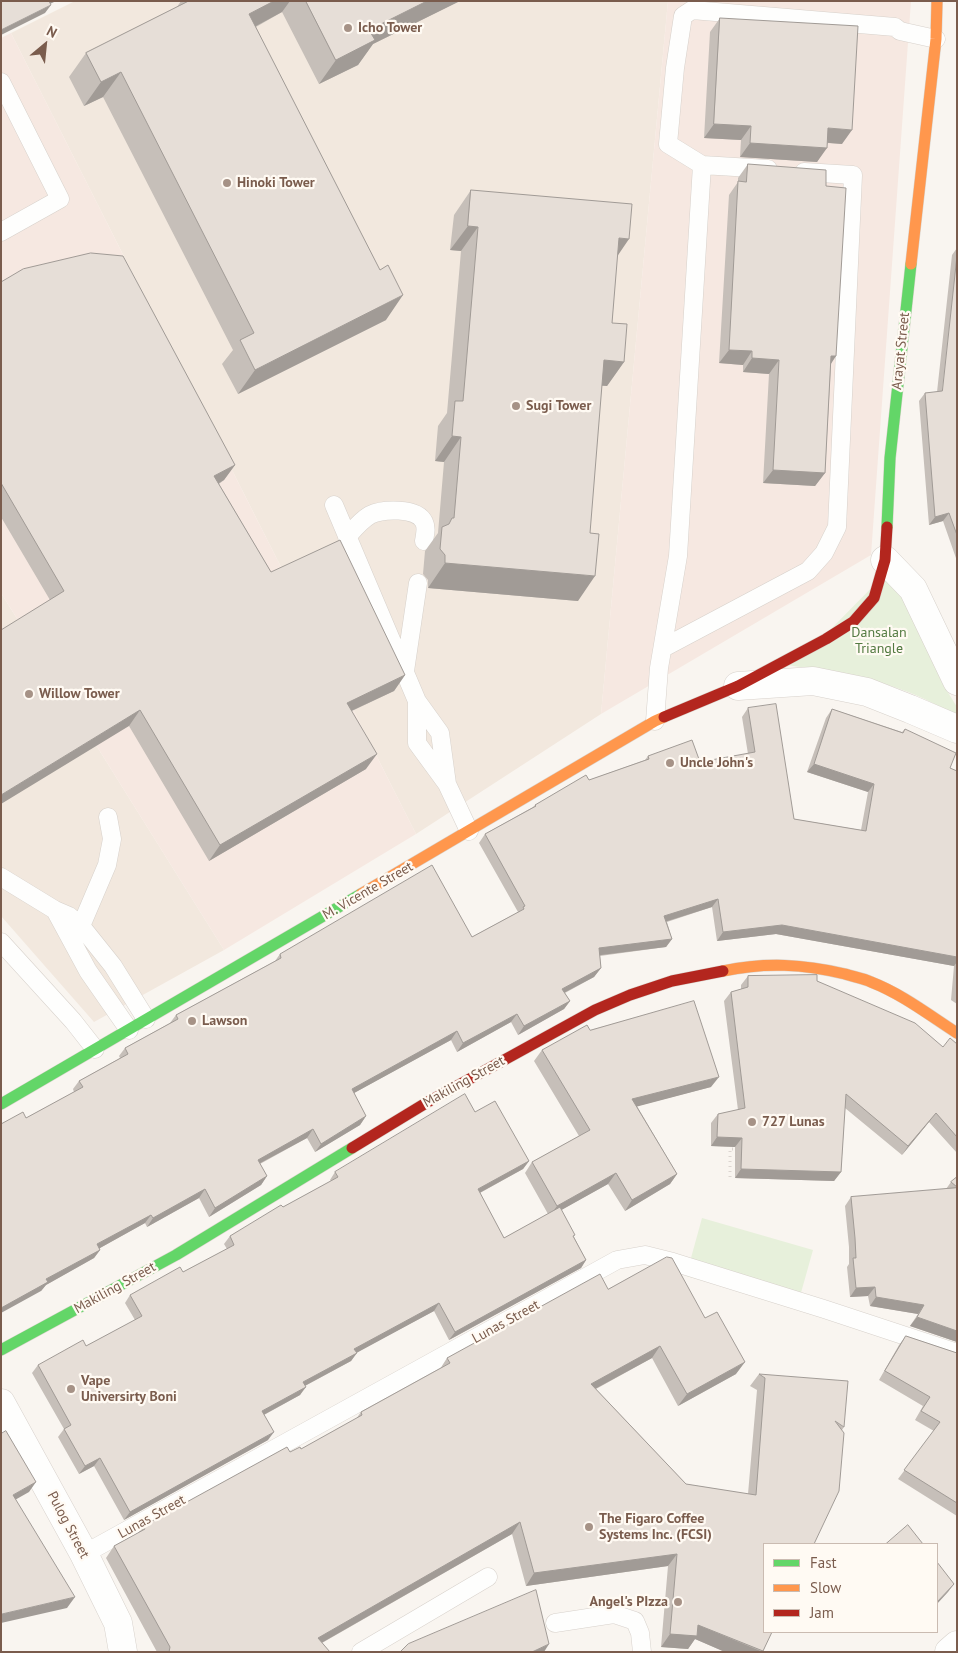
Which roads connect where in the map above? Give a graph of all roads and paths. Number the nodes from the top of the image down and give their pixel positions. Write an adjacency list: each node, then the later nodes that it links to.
1 (937, 1): 2 (street, Arayat Street)
2 (936, 39): 4 (lane); 9 (street, Arayat Street)
3 (1, 82): 5 (lane)
4 (702, 165): 11 (lane); 11 (lane)
5 (1, 232)
6 (334, 505): 7 (lane)
7 (347, 537): 8 (lane); 12 (lane)
8 (424, 541)
9 (885, 560): 13 (street); 14 (street, M. Vicente Street)
10 (418, 583): 12 (lane)
11 (663, 648): 16 (lane)
12 (405, 672): 15 (lane)
13 (957, 682)
14 (738, 686): 16 (street, M. Vicente Street); 17 (street, M. Vicente Street)
15 (417, 702): 18 (lane); 18 (lane)
16 (655, 721): 20 (street, M. Vicente Street)
17 (957, 729)
18 (447, 784): 20 (lane)
19 (108, 817): 23 (lane)
20 (469, 831): 26 (street, M. Vicente Street)
21 (1, 876): 22 (lane)
22 (55, 910): 23 (lane); 25 (lane)
23 (81, 926): 25 (lane); 26 (lane)
24 (1, 942): 29 (lane)
25 (71, 942): 27 (lane)
26 (146, 1019): 27 (street, M. Vicente Street)
27 (129, 1030): 29 (street, M. Vicente Street)
28 (957, 1033): 33 (street, Makiling Street)
29 (95, 1049): 30 (street, M. Vicente Street)
30 (1, 1104)
31 (747, 1150): 32 (path)
32 (730, 1177)
33 (1, 1350)
34 (957, 1353): 36 (lane, Lunas Street)
35 (1, 1403): 36 (street, Pulog Street)
36 (84, 1554): 40 (street, Pulog Street)
37 (488, 1577): 41 (lane)
38 (555, 1623): 42 (lane)
39 (957, 1645): 43 (street)
40 (123, 1652)
41 (360, 1652)
42 (642, 1652)
43 (949, 1652)

